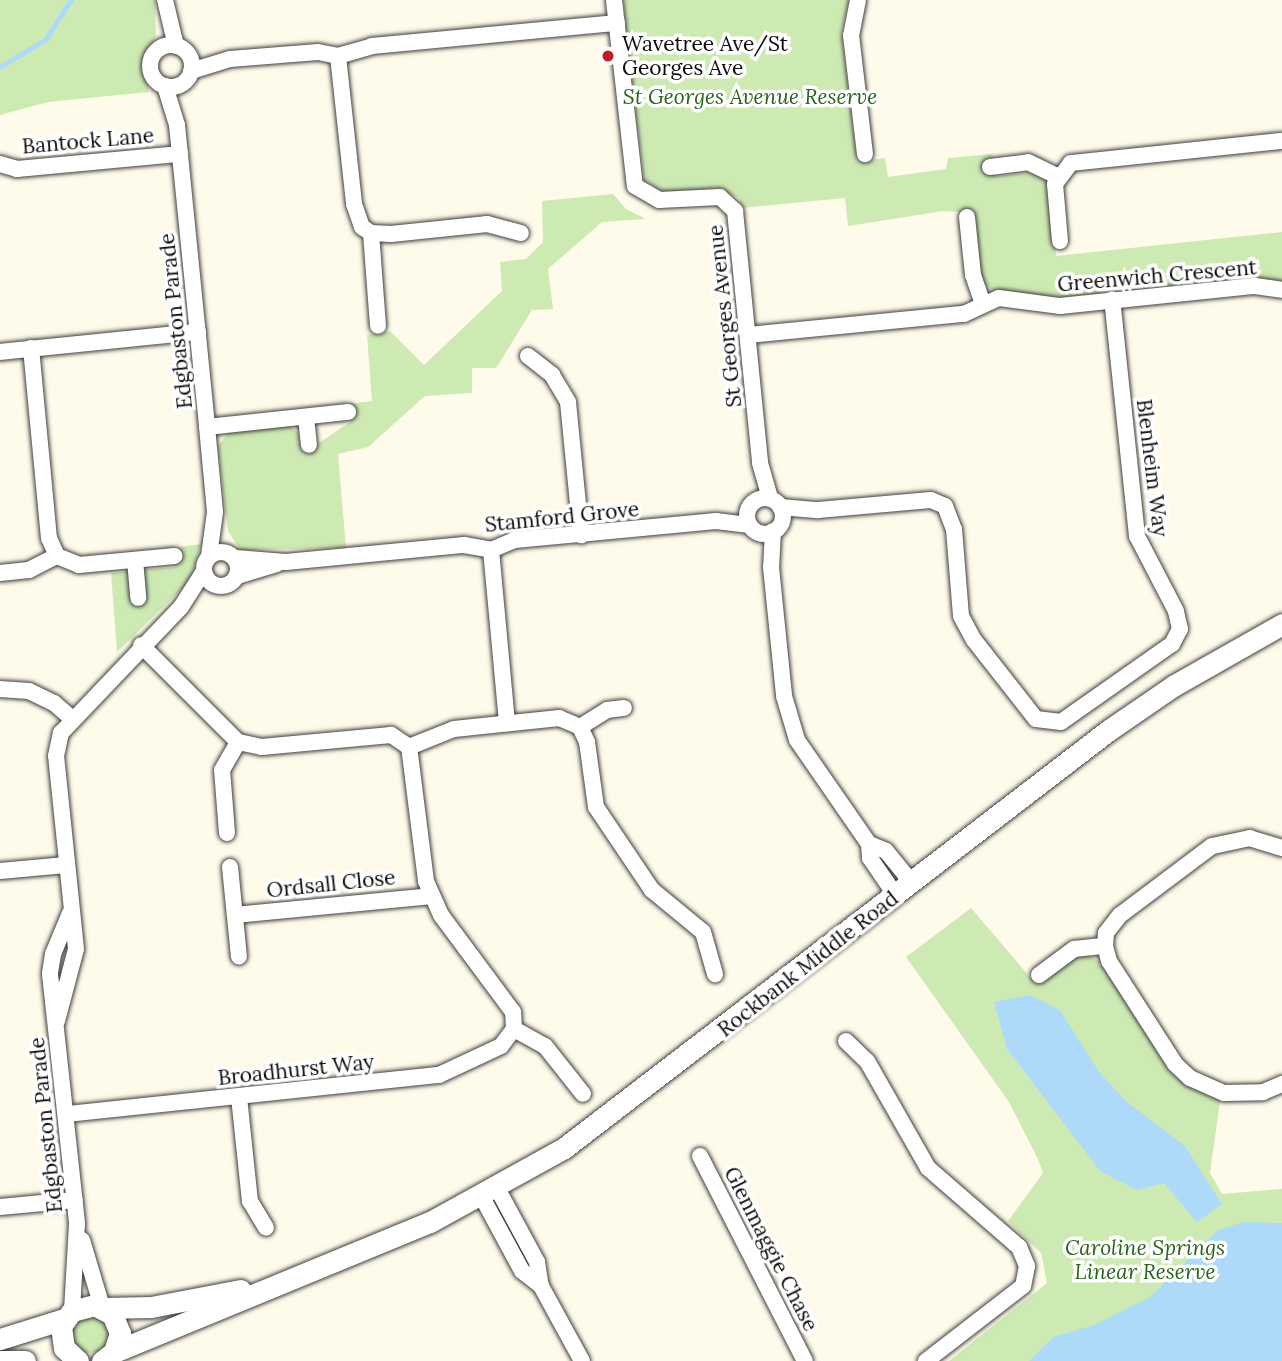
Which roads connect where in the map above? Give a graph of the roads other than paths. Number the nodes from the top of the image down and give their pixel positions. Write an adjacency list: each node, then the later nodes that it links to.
1 (614, 0): 4 (street, St Georges Avenue)
2 (858, 0): 13 (street)
3 (165, 4): 5 (street)
4 (617, 23): 6 (street); 26 (street, St Georges Avenue)
5 (175, 49): 7 (street); 8 (street, Edgbaston Parade); 9 (street, Edgbaston Parade)
6 (338, 56): 7 (street); 18 (street)
7 (230, 59): 8 (street)
8 (187, 77): 9 (street); 10 (street, Edgbaston Parade)
9 (165, 86): 10 (street, Edgbaston Parade)
10 (177, 125): 12 (street, Edgbaston Parade)
11 (1282, 141): 16 (street)
12 (180, 154): 14 (street, Bantock Lane); 25 (street, Edgbaston Parade)
13 (865, 154)
14 (0, 164)
15 (990, 167): 16 (street)
16 (1057, 176): 20 (street)
17 (967, 217): 23 (street)
18 (371, 233): 19 (street); 24 (street)
19 (521, 233)
20 (1060, 241)
21 (1282, 290): 22 (street, Greenwich Crescent)
22 (1112, 299): 23 (street, Greenwich Crescent); 35 (street, Blenheim Way)
23 (983, 304): 26 (street, Greenwich Crescent)
24 (378, 326)
25 (198, 332): 27 (street); 32 (street, Edgbaston Parade)
26 (748, 335): 35 (street, St Georges Avenue)
27 (31, 348): 28 (street); 39 (street)
28 (0, 352)
29 (528, 356): 36 (street)
30 (348, 412): 31 (street)
31 (306, 417): 32 (street); 33 (street)
32 (207, 427): 34 (street, Edgbaston Parade)
33 (309, 445)
34 (215, 512): 38 (street, Edgbaston Parade); 43 (street, Edgbaston Parade)
35 (765, 516): 36 (street, Stamford Grove); 63 (street, St Georges Avenue)
36 (581, 535): 37 (street, Stamford Grove)
37 (491, 550): 42 (street, Stamford Grove); 54 (street)
38 (232, 555): 42 (street, Stamford Grove); 43 (street, Stamford Grove); 45 (street, Edgbaston Parade)
39 (57, 556): 41 (street); 44 (street)
40 (175, 556): 41 (street)
41 (135, 560): 47 (street)
42 (286, 562): 45 (street, Stamford Grove)
43 (206, 564): 46 (street); 48 (street, Edgbaston Parade)
44 (0, 573)
45 (237, 576): 46 (street, Edgbaston Parade)
46 (217, 586): 48 (street, Edgbaston Parade)
47 (138, 598)
48 (181, 607): 50 (street, Edgbaston Parade)
49 (1282, 624): 63 (street, Rockbank Middle Road)
50 (141, 645): 53 (street, Edgbaston Parade); 56 (street)
51 (0, 689): 53 (street)
52 (624, 708): 55 (street)
53 (71, 718): 60 (street, Edgbaston Parade)
54 (507, 723): 55 (street); 57 (street)
55 (580, 727): 69 (street)
56 (238, 742): 57 (street); 58 (street)
57 (409, 747): 64 (street)
58 (227, 833)
59 (1282, 848): 67 (street)
60 (66, 865): 62 (street); 65 (street, Edgbaston Parade)
61 (230, 867): 66 (street)
62 (0, 871)
63 (904, 889): 79 (street, Rockbank Middle Road)
64 (432, 895): 66 (street, Ordsall Close); 72 (street)
65 (70, 912): 71 (street, Edgbaston Parade); 71 (street, Edgbaston Parade)
66 (235, 915): 68 (street)
67 (1105, 946): 70 (street); 74 (street)
68 (239, 957)
69 (715, 974)
70 (1039, 975)
71 (57, 1021): 77 (street, Edgbaston Parade)
72 (514, 1029): 75 (street); 76 (street, Broadhurst Way)
73 (846, 1041): 88 (street)
74 (1282, 1084)
75 (583, 1094)
76 (239, 1097): 77 (street, Broadhurst Way); 83 (street)
77 (66, 1114): 80 (street, Edgbaston Parade)
78 (700, 1156): 95 (street, Glenmaggie Chase)
79 (489, 1193): 84 (street, Rockbank Middle Road); 94 (street)
80 (75, 1200): 81 (street); 82 (street, Edgbaston Parade)
81 (0, 1208)
82 (77, 1224): 85 (street, Edgbaston Parade); 86 (street, Edgbaston Parade)
83 (266, 1228)
84 (314, 1270): 85 (street, Rockbank Middle Road); 89 (street, Rockbank Middle Road)
85 (103, 1307): 86 (street, Rockbank Middle Road); 89 (street)
86 (68, 1315): 87 (street); 90 (street)
87 (0, 1339)
88 (953, 1354): 96 (street)
89 (108, 1358)
90 (76, 1360): 93 (street)
91 (0, 1361): 92 (street)
92 (25, 1361)
93 (51, 1361)
94 (582, 1361)
95 (805, 1361)
96 (926, 1361)

